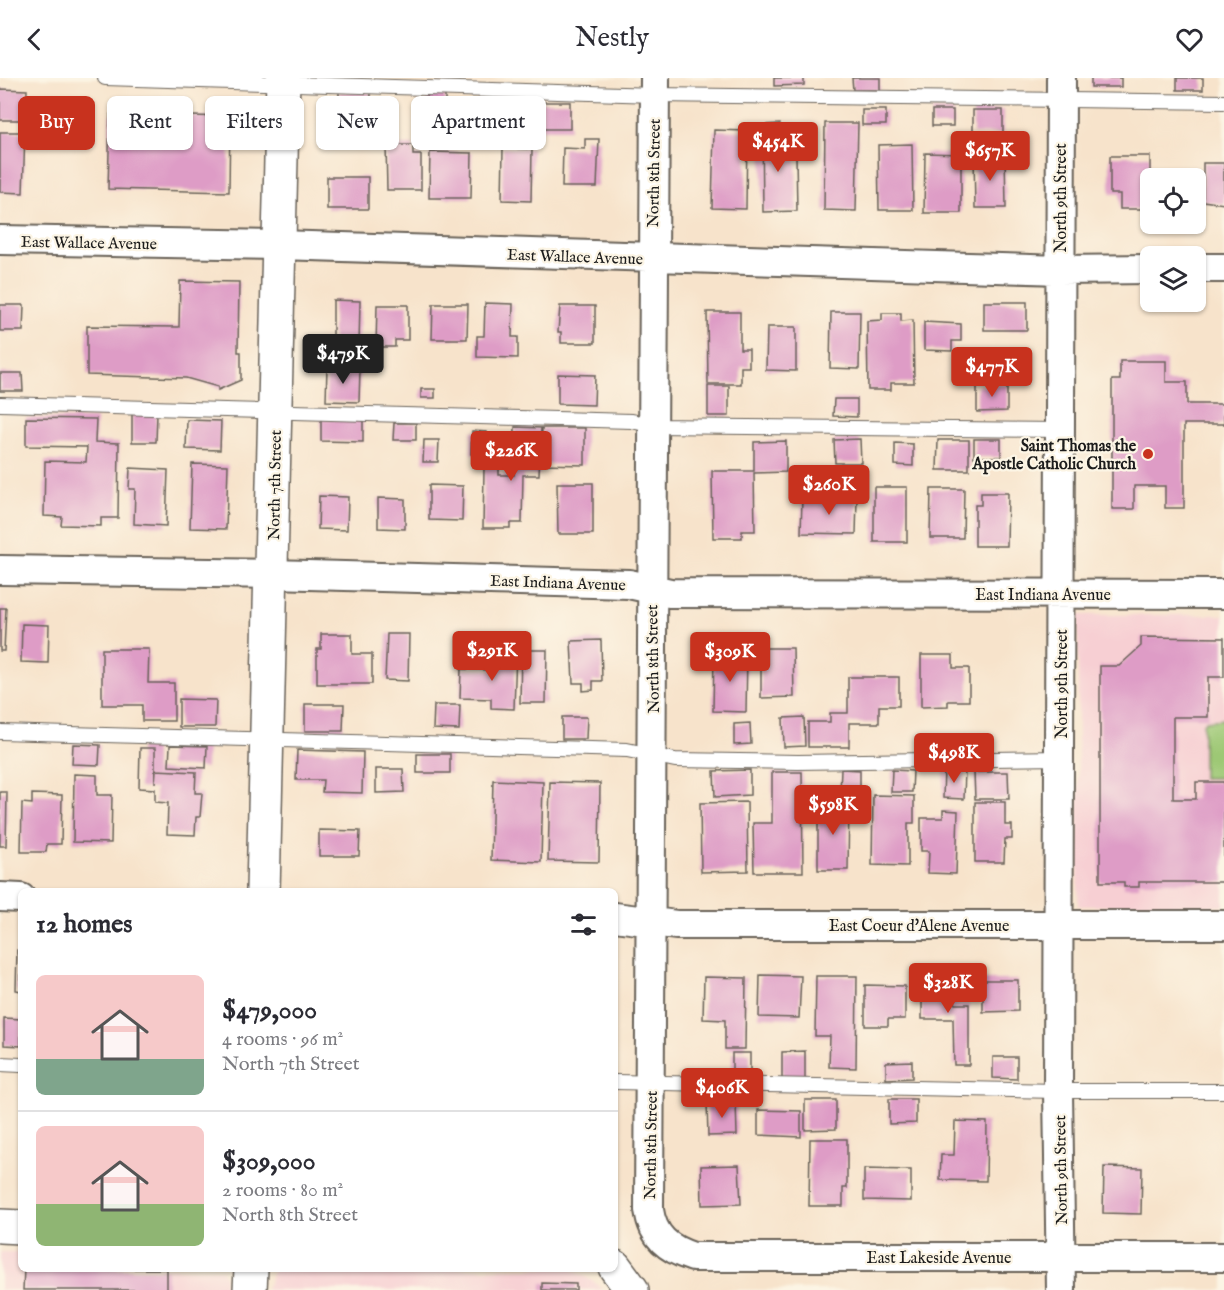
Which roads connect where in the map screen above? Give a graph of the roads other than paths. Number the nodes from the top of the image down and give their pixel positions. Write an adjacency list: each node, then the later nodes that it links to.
1 (105, 78): 2 (lane)
2 (282, 80): 3 (lane); 7 (street, North 7th Street)
3 (655, 87): 4 (lane); 8 (street, North 8th Street)
4 (1061, 89): 5 (lane); 12 (street, North 9th Street)
5 (1224, 102)
6 (0, 240): 7 (street, East Wallace Avenue)
7 (279, 245): 8 (street, East Wallace Avenue); 14 (street, North 7th Street)
8 (652, 259): 12 (street, East Wallace Avenue); 15 (street, North 8th Street)
9 (1206, 268): 10 (street)
10 (1224, 268)
11 (1140, 269): 12 (street, East Wallace Avenue)
12 (1060, 270): 16 (street, North 9th Street)
13 (0, 404): 14 (lane)
14 (275, 411): 15 (lane); 18 (street, North 7th Street)
15 (653, 426): 16 (lane); 19 (street, North 8th Street)
16 (1062, 430): 20 (street, North 9th Street)
17 (0, 570): 18 (street, East Indiana Avenue)
18 (272, 574): 19 (street, East Indiana Avenue); 23 (street, North 7th Street)
19 (651, 589): 20 (street, East Indiana Avenue); 24 (street, North 8th Street)
20 (1060, 594): 21 (street, East Indiana Avenue); 25 (street, North 9th Street)
21 (1224, 594)
22 (0, 732): 23 (lane)
23 (267, 738): 24 (lane); 26 (street, North 7th Street)
24 (653, 755): 25 (lane); 30 (street, North 8th Street)
25 (1061, 758): 32 (street, North 9th Street)
26 (263, 888)
27 (0, 897): 28 (street)
28 (18, 898)
29 (618, 917): 30 (street, East Coeur d'Alene Avenue)
30 (651, 920): 32 (street, East Coeur d'Alene Avenue); 36 (street, North 8th Street)
31 (1224, 925): 32 (street, East Coeur d'Alene Avenue)
32 (1059, 926): 37 (street, North 9th Street)
33 (0, 1064): 34 (lane)
34 (18, 1065)
35 (618, 1083): 36 (lane)
36 (651, 1085): 37 (lane); 41 (street, North 8th Street)
37 (1058, 1091): 38 (lane); 43 (street, North 9th Street)
38 (1224, 1091)
39 (0, 1226): 40 (street)
40 (18, 1227)
41 (660, 1237): 43 (street, East Lakeside Avenue)
42 (1224, 1257): 43 (street, East Lakeside Avenue)
43 (1061, 1258): 46 (street, North 9th Street)
44 (251, 1272): 45 (street)
45 (250, 1290)
46 (1061, 1290)

